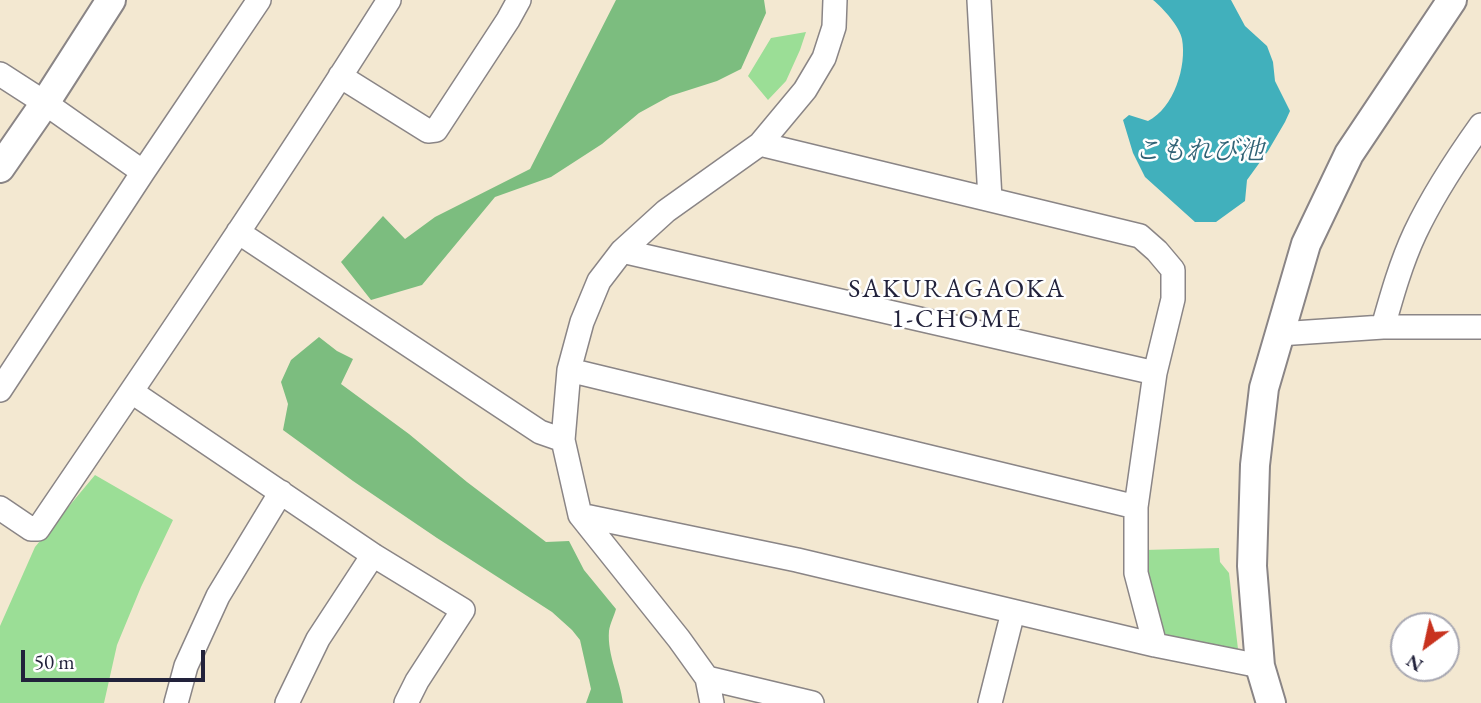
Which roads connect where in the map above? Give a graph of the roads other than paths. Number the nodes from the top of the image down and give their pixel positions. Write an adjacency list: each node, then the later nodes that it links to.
1 (111, 0): 10 (street)
2 (259, 0): 14 (street)
3 (388, 0): 9 (street)
4 (519, 0): 9 (street)
5 (835, 0): 12 (street)
6 (979, 0): 15 (street)
7 (1452, 0): 20 (street)
8 (0, 74): 10 (street)
9 (340, 76): 16 (street)
10 (45, 103): 13 (street); 14 (street)
11 (1481, 125): 18 (street)
12 (760, 144): 15 (street); 17 (street)
13 (0, 168)
14 (143, 172): 23 (street)
15 (990, 199): 22 (street)
16 (238, 232): 24 (street); 25 (street)
17 (622, 251): 21 (street); 22 (street)
18 (1382, 327): 19 (street); 20 (street)
19 (1481, 327)
20 (1279, 334): 33 (street)
21 (569, 370): 25 (street); 27 (street)
22 (1155, 373): 27 (street)
23 (0, 390)
24 (132, 392): 26 (street); 28 (street)
25 (563, 440): 29 (street)
26 (281, 492): 30 (street); 35 (street)
27 (1136, 507): 32 (street)
28 (0, 508)
29 (580, 515): 31 (street); 34 (street)
30 (373, 555): 36 (street); 37 (street)
31 (1013, 612): 32 (street); 40 (street)
32 (1155, 645): 33 (street)
33 (1260, 666): 41 (street)
34 (707, 678): 38 (street); 39 (street)
35 (176, 703)
36 (287, 703)
37 (406, 703)
38 (712, 703)
39 (812, 703)
40 (990, 703)
41 (1271, 703)

